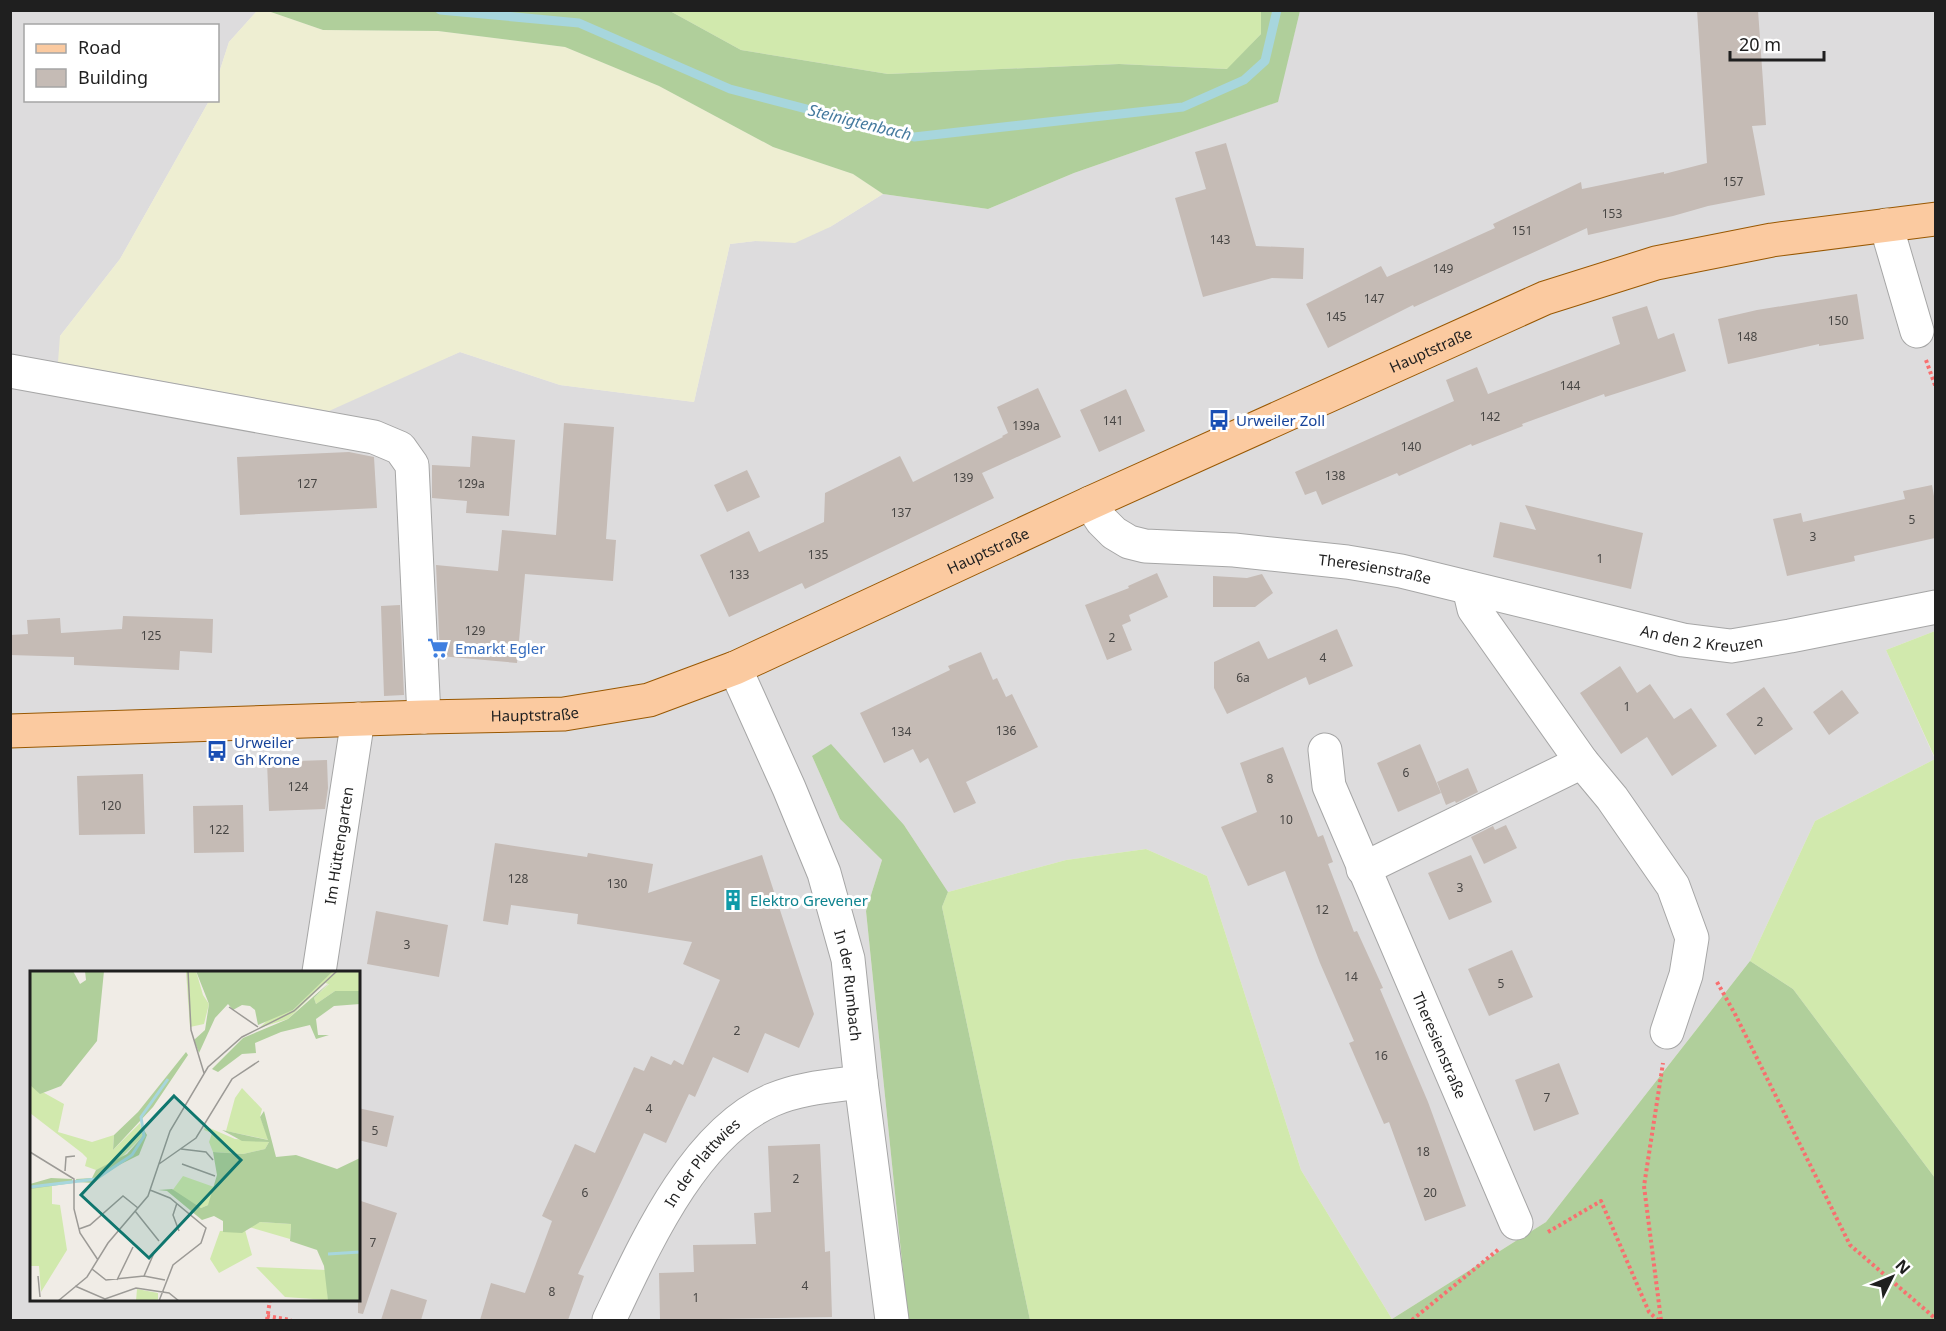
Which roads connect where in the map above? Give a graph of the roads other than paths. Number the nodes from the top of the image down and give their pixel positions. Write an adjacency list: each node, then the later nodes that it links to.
1 (1935, 219): 2 (main road, Hauptstraße)
2 (1886, 225): 3 (street); 5 (main road, Hauptstraße)
3 (1917, 331)
4 (10, 371): 9 (street)
5 (1090, 504): 6 (street, Theresienstraße); 8 (main road, Hauptstraße)
6 (1469, 588): 7 (street, An den 2 Kreuzen); 13 (street)
7 (1935, 607)
8 (735, 668): 9 (main road, Hauptstraße); 17 (street, In der Rumbach)
9 (424, 717): 10 (main road, Hauptstraße)
10 (358, 719): 11 (main road, Hauptstraße); 15 (street, Im Hüttengarten)
11 (10, 731)
12 (1325, 750): 14 (street, Theresienstraße)
13 (1582, 762): 14 (street); 16 (street)
14 (1363, 869): 18 (street, Theresienstraße)
15 (319, 971)
16 (1667, 1032)
17 (861, 1082): 19 (street, In der Plattwies); 20 (street, In der Rumbach)
18 (1516, 1223)
19 (609, 1320)
20 (892, 1320)

